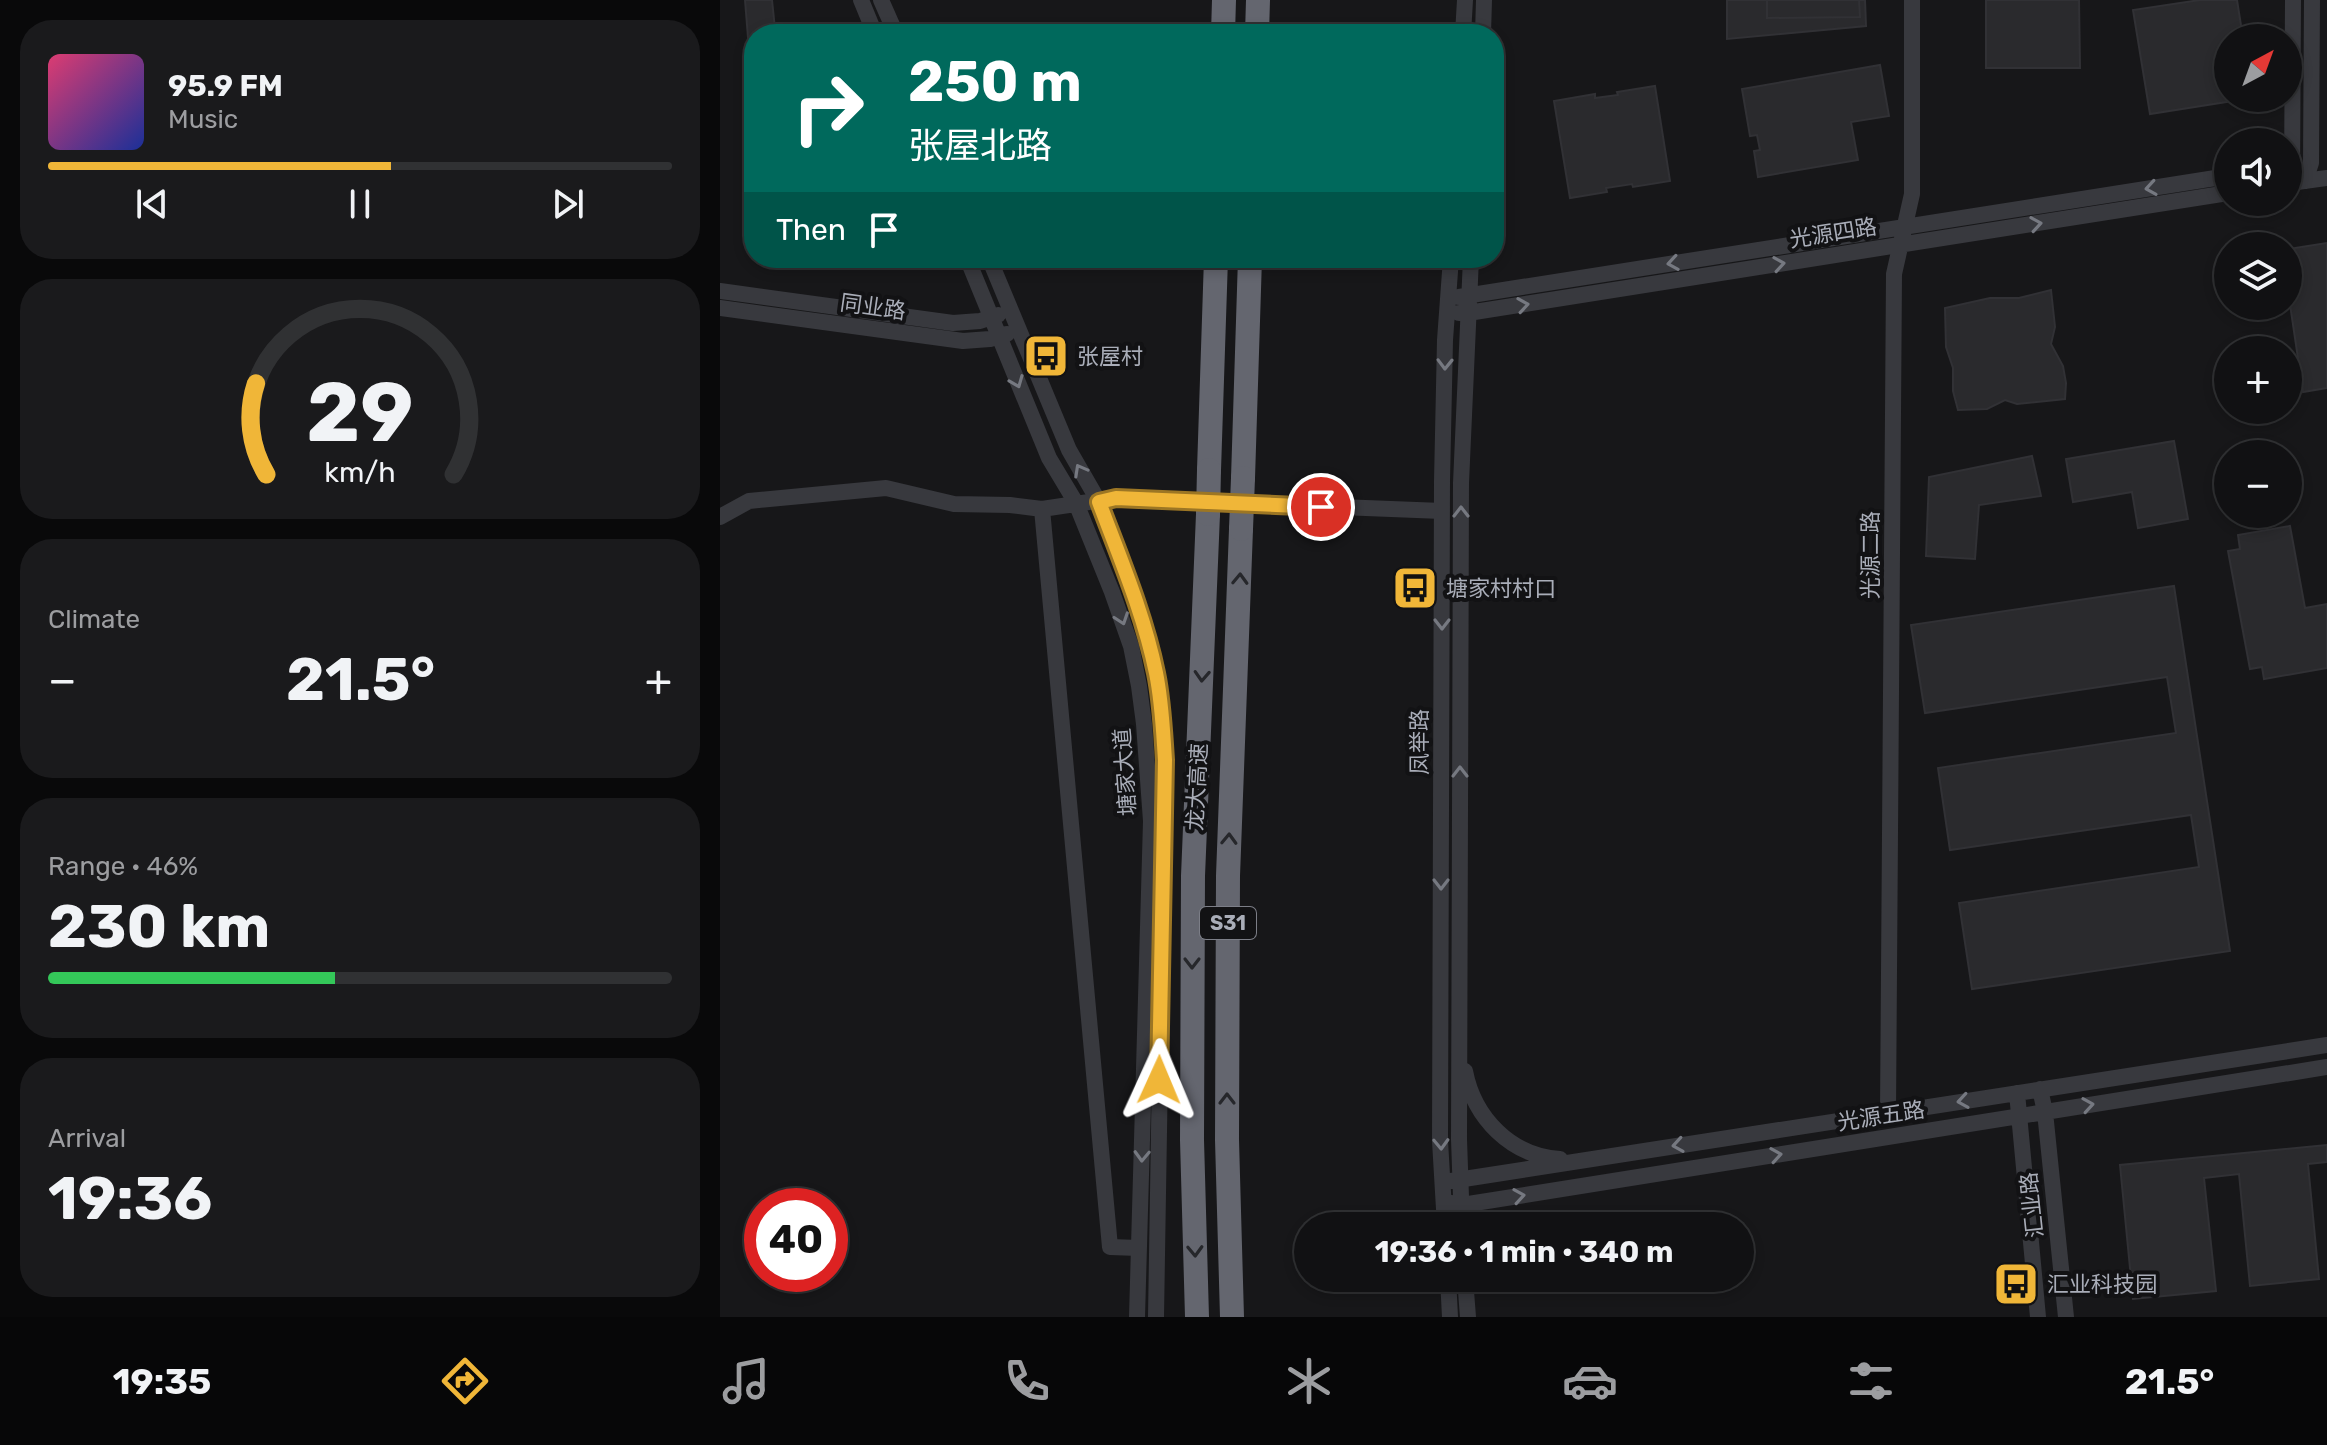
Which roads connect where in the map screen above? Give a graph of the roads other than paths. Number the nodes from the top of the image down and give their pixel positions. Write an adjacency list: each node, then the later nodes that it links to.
1 (861, 0): 10 (street)
2 (881, 0): 11 (street)
3 (1224, 0): 12 (highway)
4 (1258, 0): 13 (highway)
5 (1465, 0): 14 (street)
6 (1484, 0): 15 (street)
7 (1912, 0): 22 (street, 光源二路)
8 (2293, 0): 16 (street)
9 (2312, 0): 17 (street)
10 (871, 24)
11 (892, 24)
12 (1223, 24)
13 (1257, 24)
14 (1464, 24)
15 (1483, 24)
16 (2293, 128)
17 (2319, 161)
18 (2302, 177): 20 (street)
19 (2214, 178): 22 (street, 光源四路, one-way to 22)
20 (2327, 178)
21 (2214, 195): 23 (street, 光源四路, one-way to 21)
22 (1905, 227): 23 (street, 光源二路); 31 (street, 光源四路, one-way to 31)
23 (1901, 245): 35 (street, 光源四路, one-way to 23); 50 (street, 光源二路)
24 (971, 268): 36 (street, 塘家大道)
25 (993, 268): 34 (street, 塘家大道)
26 (1216, 268): 63 (highway, 龙大高速 / S31, one-way to 63, bridge)
27 (1250, 268): 64 (highway, 龙大高速 / S31, one-way to 27, bridge)
28 (1450, 268): 32 (street, 凤举路)
29 (1470, 268): 31 (street, 凤举路)
30 (720, 291): 36 (street, 同业路)
31 (1469, 295): 32 (street, 光源四路); 35 (street, 凤举路)
32 (1448, 302): 35 (street); 42 (street, 凤举路, one-way to 42)
33 (720, 308): 38 (street, 同业路)
34 (1011, 311): 36 (street, 同业路); 37 (street, 塘家大道)
35 (1468, 313): 45 (street, 凤举路, one-way to 35)
36 (991, 318): 38 (street, 塘家大道)
37 (1019, 330): 38 (street, 同业路); 39 (street, 塘家大道, one-way to 37)
38 (999, 337): 40 (street, 塘家大道, one-way to 40)
39 (1099, 502): 40 (street); 42 (street); 62 (street, 塘家大道)
40 (1076, 503): 41 (street); 58 (street, 塘家大道, one-way to 58)
41 (1042, 509): 43 (street); 58 (street)
42 (1442, 511): 54 (street, 凤举路, one-way to 54)
43 (720, 517)
44 (2327, 1045): 47 (street, 光源五路)
45 (1460, 1046): 52 (street); 53 (street, 凤举路)
46 (2327, 1067): 49 (street, 光源五路, one-way to 46)
47 (2040, 1089): 48 (street, 光源五路); 49 (street, 汇业路)
48 (2017, 1093): 50 (street, 光源五路, one-way to 50); 51 (street, 汇业路)
49 (2045, 1112): 51 (street, 光源五路); 68 (street, 汇业路)
50 (1888, 1113): 52 (street, 光源五路, one-way to 52)
51 (2018, 1117): 55 (street, 光源五路, one-way to 51); 67 (street, 汇业路)
52 (1581, 1160): 53 (street, 光源五路)
53 (1461, 1179): 54 (street, 光源五路); 55 (street, 凤举路)
54 (1443, 1190): 55 (street, 光源五路); 56 (street, 凤举路)
55 (1462, 1205): 57 (street, 凤举路)
56 (1444, 1212)
57 (1462, 1212)
58 (1139, 1248): 61 (street, 塘家大道)
59 (1449, 1292): 65 (street)
60 (1466, 1292): 66 (street)
61 (1137, 1317)
62 (1156, 1317)
63 (1197, 1317)
64 (1232, 1317)
65 (1450, 1317)
66 (1468, 1317)
67 (2038, 1317)
68 (2066, 1317)

